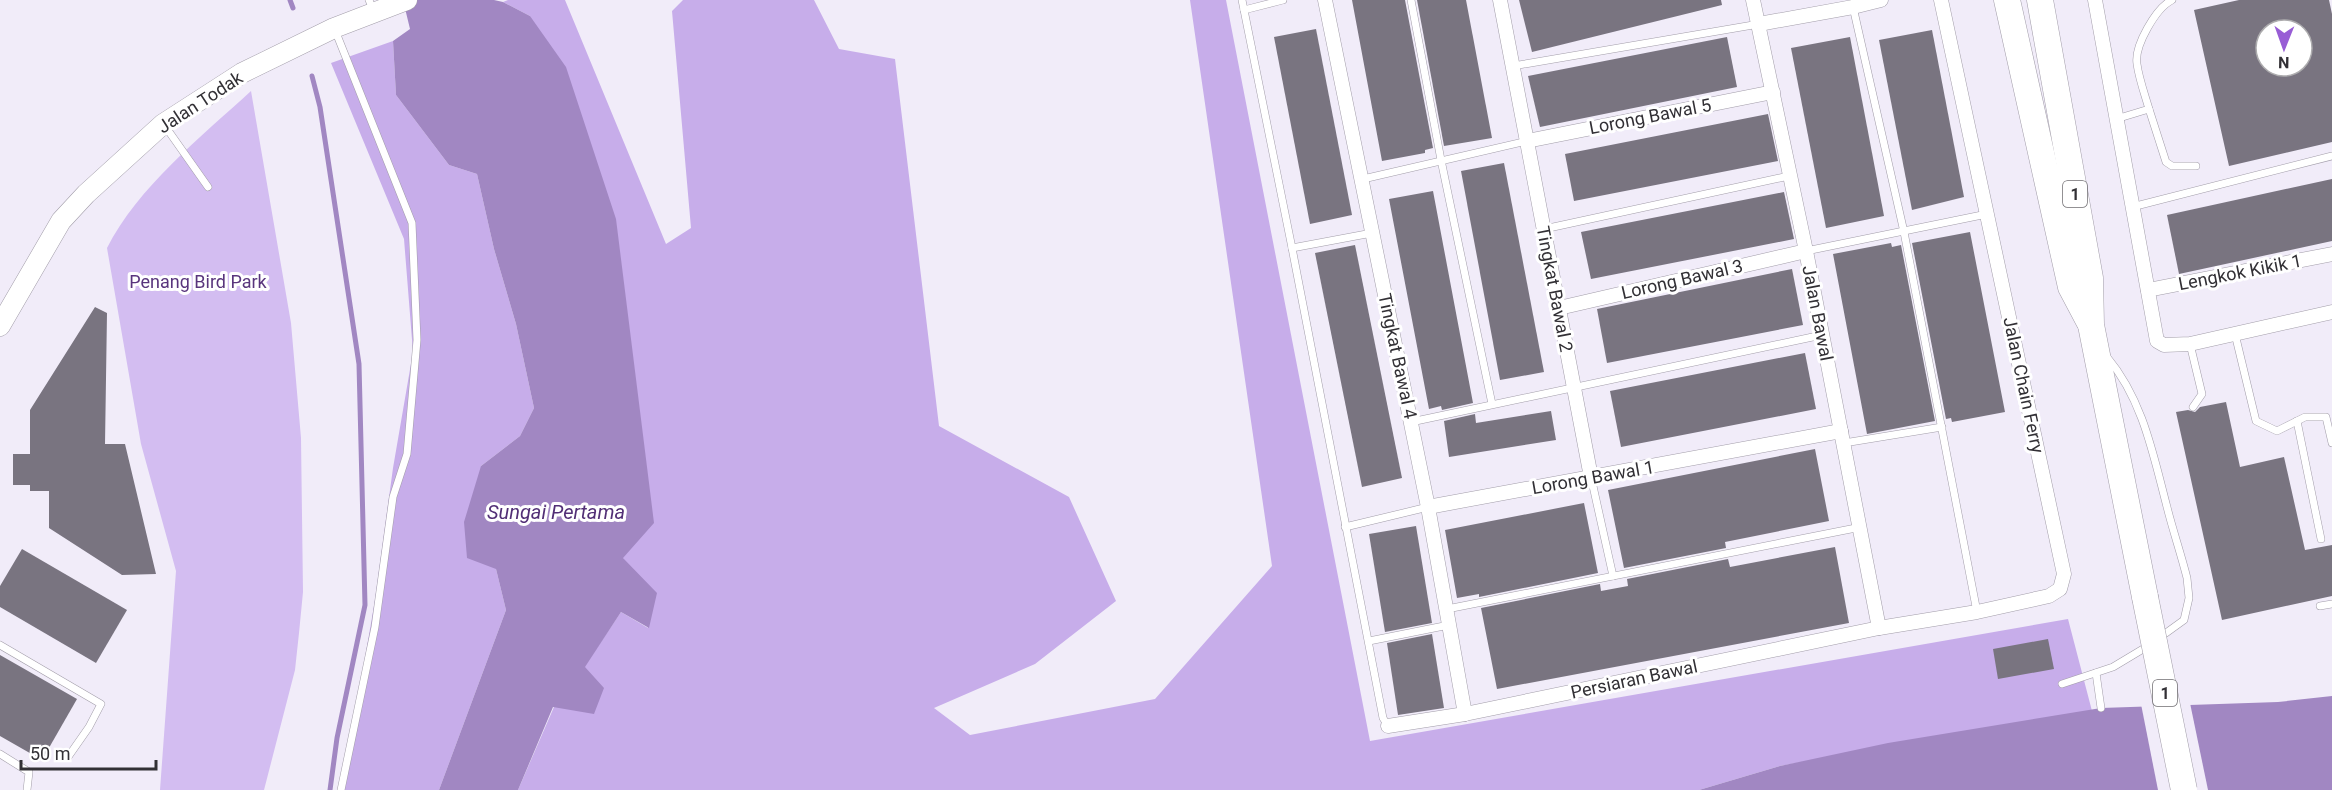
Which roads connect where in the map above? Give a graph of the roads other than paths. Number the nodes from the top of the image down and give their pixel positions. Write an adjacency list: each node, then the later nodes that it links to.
1 (407, 0): 14 (main road, Jalan Todak)
2 (1242, 0): 16 (lane)
3 (1282, 0): 16 (lane)
4 (1325, 0): 29 (street, Tingkat Bawal 4)
5 (1412, 0): 26 (lane)
6 (1500, 0): 19 (street, Tingkat Bawal 2)
7 (1753, 0): 17 (street, Jalan Bawal)
8 (1881, 0): 15 (street)
9 (1941, 0): 32 (street, Jalan Chain Ferry)
10 (2095, 0): 22 (street)
11 (2172, 0): 21 (lane)
12 (2040, 1): 45 (highway, 1)
13 (2004, 3): 45 (highway, 1)
14 (377, 6): 18 (main road, Jalan Todak)
15 (1853, 7): 17 (street); 34 (lane)
16 (1244, 10): 36 (lane)
17 (1760, 24): 19 (lane); 20 (street, Jalan Bawal)
18 (334, 28): 23 (main road, Jalan Todak); 77 (lane)
19 (1513, 66): 24 (street, Tingkat Bawal 2)
20 (1773, 92): 24 (street, Lorong Bawal 5); 28 (street, Jalan Bawal)
21 (2149, 109): 22 (lane); 27 (lane)
22 (2116, 119): 31 (street)
23 (163, 124): 30 (lane); 42 (main road, Jalan Todak)
24 (1527, 141): 26 (lane); 33 (street, Tingkat Bawal 2)
25 (2332, 156): 31 (lane)
26 (1441, 160): 29 (lane); 48 (lane)
27 (2196, 166)
28 (1789, 176): 33 (lane); 37 (street, Jalan Bawal)
29 (1363, 178): 35 (street, Tingkat Bawal 4)
30 (208, 187)
31 (2132, 207): 39 (street)
32 (1988, 214): 34 (lane); 64 (street, Jalan Chain Ferry)
33 (1544, 229): 40 (street, Tingkat Bawal 2)
34 (1904, 232): 37 (lane); 52 (lane)
35 (1373, 233): 36 (lane); 51 (street, Tingkat Bawal 4)
36 (1292, 248): 57 (lane)
37 (1806, 251): 40 (street, Lorong Bawal 3); 44 (street, Jalan Bawal)
38 (2332, 254): 39 (street, Lengkok Kikik 1)
39 (2148, 290): 46 (street)
40 (1559, 308): 47 (street, Tingkat Bawal 2)
41 (2332, 312): 43 (street)
42 (0, 326)
43 (2235, 334): 46 (street); 50 (lane)
44 (1822, 335): 47 (lane); 53 (street, Jalan Bawal)
45 (2093, 335): 69 (lane); 78 (highway, 1, bridge)
46 (2190, 344): 49 (lane)
47 (1574, 387): 48 (lane); 55 (street, Tingkat Bawal 2)
48 (1492, 404): 51 (lane)
49 (2193, 407)
50 (2297, 421): 54 (lane); 59 (lane)
51 (1411, 422): 56 (street, Tingkat Bawal 4)
52 (1942, 427): 53 (lane); 64 (lane)
53 (1843, 437): 55 (street, Lorong Bawal 1); 58 (street, Jalan Bawal)
54 (2332, 443)
55 (1591, 477): 56 (street, Lorong Bawal 1); 60 (lane, Tingkat Bawal 2)
56 (1428, 507): 57 (lane, Lorong Bawal 1); 63 (street, Tingkat Bawal 4)
57 (1345, 527): 67 (lane)
58 (1861, 527): 60 (lane); 66 (street, Jalan Bawal)
59 (2320, 539)
60 (1613, 576): 63 (lane)
61 (2332, 604): 62 (lane)
62 (2320, 606)
63 (1447, 609): 65 (street, Tingkat Bawal 4)
64 (1977, 612): 66 (street, Jalan Chain Ferry)
65 (1450, 625): 67 (lane); 72 (street, Tingkat Bawal 4)
66 (1879, 628): 72 (street, Persiaran Bawal)
67 (1369, 641): 73 (lane)
68 (0, 645): 75 (lane)
69 (2096, 673): 70 (lane); 71 (lane)
70 (2062, 684)
71 (2101, 708)
72 (1465, 714): 73 (street, Persiaran Bawal)
73 (1388, 726)
74 (0, 754): 76 (lane)
75 (68, 757)
76 (27, 790)
77 (341, 790)
78 (2184, 790)

